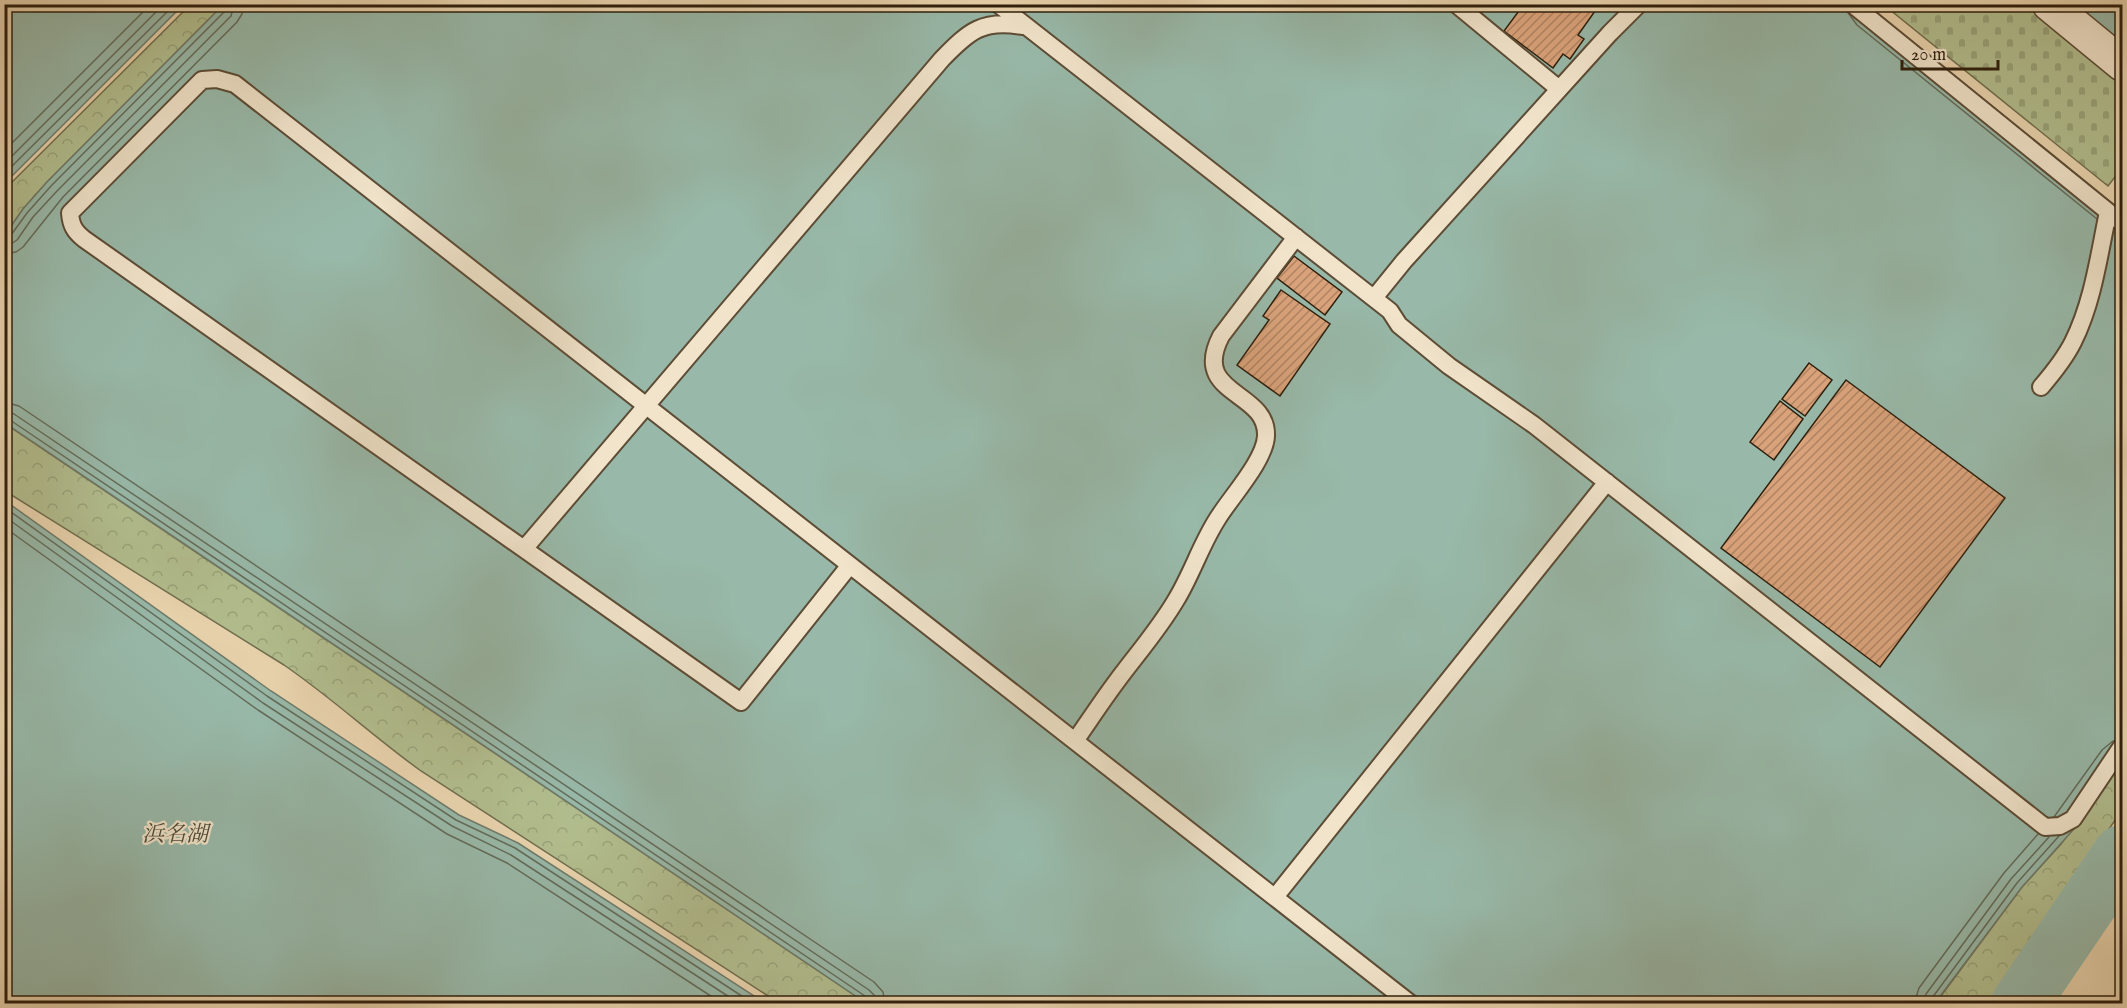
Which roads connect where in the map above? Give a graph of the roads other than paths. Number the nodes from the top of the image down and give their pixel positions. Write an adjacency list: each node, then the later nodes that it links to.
1 (998, 4): 6 (lane)
2 (1456, 4): 8 (lane)
3 (1639, 4): 8 (lane)
4 (1851, 4): 9 (lane)
5 (2049, 4): 7 (street)
6 (1026, 26): 11 (lane); 14 (lane)
7 (2122, 64)
8 (1559, 89): 12 (lane)
9 (2108, 212): 10 (lane); 13 (lane)
10 (2122, 223)
11 (1296, 237): 12 (lane); 18 (lane)
12 (1374, 298): 15 (lane)
13 (2041, 387)
14 (647, 405): 16 (lane); 16 (lane); 17 (lane)
15 (1607, 482): 19 (lane); 20 (lane)
16 (524, 549): 17 (lane)
17 (850, 565): 18 (lane)
18 (1076, 741): 20 (lane)
19 (2122, 746)
20 (1275, 897): 21 (lane)
21 (1411, 1004)

